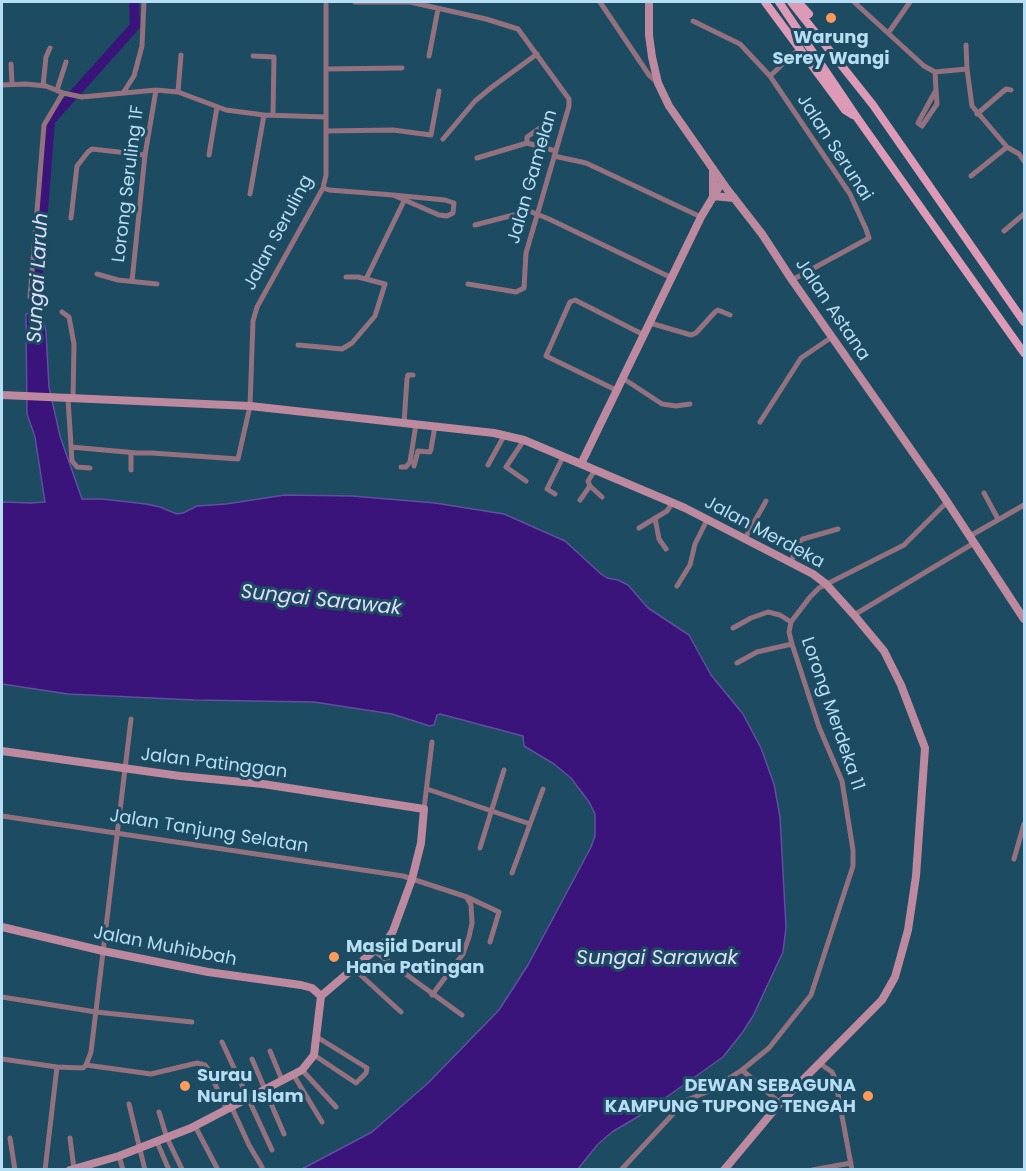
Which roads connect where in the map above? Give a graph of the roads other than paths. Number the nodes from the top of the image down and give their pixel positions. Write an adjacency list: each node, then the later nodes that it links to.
1 (144, 2): 39 (street)
2 (326, 2): 25 (street, Jalan Seruling)
3 (356, 2): 12 (street, Jalan Gamelan)
4 (600, 2): 29 (street)
5 (765, 2): 16 (main road)
6 (779, 2): 46 (main road)
7 (791, 2): 40 (main road)
8 (798, 2): 40 (main road)
9 (854, 2): 14 (street)
10 (910, 2): 14 (street)
11 (651, 3): 29 (main road, Jalan Astana)
12 (438, 9): 18 (street, Jalan Gamelan); 21 (street)
13 (693, 21): 28 (street, Jalan Serunai)
14 (889, 32): 27 (street)
15 (966, 45): 26 (street)
16 (801, 47): 28 (street); 46 (main road)
17 (50, 48): 32 (street)
18 (537, 54): 49 (street); 54 (street, Jalan Gamelan)
19 (181, 55): 38 (street)
20 (253, 56): 42 (street)
21 (429, 56)
22 (66, 62): 37 (street)
23 (11, 64): 30 (street)
24 (402, 68): 25 (street)
25 (326, 69): 45 (street, Jalan Seruling)
26 (967, 69): 27 (street); 43 (street)
27 (935, 72): 34 (street)
28 (770, 76): 78 (street, Jalan Serunai)
29 (658, 83): 59 (main road, Jalan Astana)
30 (12, 84): 31 (street); 32 (street)
31 (2, 85)
32 (43, 86): 37 (street)
33 (156, 90): 38 (street); 39 (street); 53 (street, Lorong Seruling 1F)
34 (936, 90): 34 (street)
35 (1011, 90): 43 (street)
36 (439, 91): 48 (street)
37 (60, 92): 39 (street); 82 (street)
38 (178, 92): 41 (street)
39 (123, 93)
40 (873, 105): 83 (main road)
41 (217, 107): 44 (street); 56 (street)
42 (273, 114): 44 (street); 45 (street)
43 (977, 114): 51 (street)
44 (264, 115): 63 (street)
45 (326, 117): 48 (street, Jalan Seruling)
46 (858, 119): 91 (main road)
47 (550, 121): 50 (street)
48 (326, 131): 62 (street, Jalan Seruling)
49 (443, 139)
50 (527, 144): 54 (street); 57 (street)
51 (1007, 147): 55 (street); 60 (street)
52 (1024, 149): 55 (street)
53 (145, 154): 71 (street); 79 (street, Lorong Seruling 1F)
54 (555, 154): 68 (street, Jalan Gamelan); 70 (street)
55 (1019, 154): 58 (street)
56 (209, 155)
57 (477, 158)
58 (1024, 161)
59 (713, 169): 61 (main road, Jalan Astana); 65 (main road)
60 (971, 176)
61 (722, 182): 65 (main road); 66 (main road, Jalan Astana)
62 (323, 189): 64 (street); 98 (street, Jalan Seruling)
63 (250, 194)
64 (393, 195): 67 (street); 67 (street)
65 (712, 196): 66 (main road); 70 (main road)
66 (734, 198): 78 (main road, Jalan Astana)
67 (404, 201): 77 (street)
68 (537, 214): 72 (street); 76 (street); 81 (street, Jalan Gamelan)
69 (1024, 214): 73 (street)
70 (701, 217): 76 (main road)
71 (71, 218)
72 (475, 225)
73 (1004, 231)
74 (97, 274): 79 (street)
75 (346, 277): 77 (street)
76 (672, 278): 87 (main road)
77 (366, 279): 90 (street)
78 (792, 280): 89 (main road, Jalan Astana)
79 (132, 281): 80 (street)
80 (157, 284)
81 (468, 284)
82 (30, 297)
83 (1021, 310): 86 (main road)
84 (62, 312): 96 (street)
85 (730, 315): 87 (street)
86 (1024, 322)
87 (650, 323): 88 (main road)
88 (644, 335): 93 (main road); 94 (street)
89 (832, 337): 99 (street); 123 (main road, Jalan Astana)
90 (298, 345)
91 (1024, 353)
92 (413, 375): 100 (street)
93 (624, 379): 94 (main road); 97 (street)
94 (618, 390): 108 (main road)
95 (2, 395): 96 (main road, Jalan Merdeka)
96 (68, 399): 98 (main road, Jalan Merdeka); 105 (street)
97 (690, 404)
98 (250, 406): 100 (main road, Jalan Merdeka); 106 (street, Jalan Seruling)
99 (760, 422)
100 (404, 423): 101 (main road, Jalan Merdeka)
101 (416, 424): 102 (main road, Jalan Merdeka); 111 (street)
102 (435, 426): 103 (main road, Jalan Merdeka); 110 (street)
103 (505, 434): 104 (main road, Jalan Merdeka); 109 (street)
104 (524, 440): 107 (main road, Jalan Merdeka); 115 (street)
105 (71, 447): 106 (street); 112 (street)
106 (131, 453): 113 (street)
107 (563, 457): 108 (main road, Jalan Merdeka); 118 (street)
108 (581, 464): 114 (main road, Jalan Merdeka)
109 (488, 465)
110 (414, 466)
111 (401, 467)
112 (90, 468)
113 (131, 470)
114 (595, 470): 116 (street); 122 (main road, Jalan Merdeka)
115 (526, 481)
116 (590, 486): 119 (street); 120 (street)
117 (984, 493): 126 (street)
118 (555, 494)
119 (603, 497)
120 (580, 500)
121 (766, 501): 131 (street)
122 (673, 502): 125 (street); 127 (main road, Jalan Merdeka)
123 (947, 502): 130 (main road, Jalan Astana); 134 (street, Lorong Merdeka 11)
124 (1024, 505): 126 (street)
125 (655, 518): 128 (street); 132 (street)
126 (998, 519): 130 (street)
127 (707, 520): 131 (main road, Jalan Merdeka); 135 (street)
128 (639, 528)
129 (838, 529): 133 (street)
130 (972, 539): 136 (street); 137 (main road, Jalan Astana)
131 (744, 540): 133 (main road, Jalan Merdeka)
132 (666, 549)
133 (791, 562): 134 (main road, Jalan Merdeka)
134 (825, 584): 136 (main road, Jalan Merdeka); 138 (street, Lorong Merdeka 11)
135 (677, 586)
136 (854, 615): 178 (main road, Jalan Merdeka)
137 (1024, 619)
138 (790, 622): 139 (street); 140 (street, Lorong Merdeka 11)
139 (733, 628)
140 (792, 644): 141 (street); 182 (street, Lorong Merdeka 11)
141 (737, 663)
142 (131, 719): 145 (street)
143 (432, 742): 147 (street)
144 (2, 751): 145 (main road, Jalan Patinggan)
145 (125, 768): 149 (main road, Jalan Patinggan); 154 (street)
146 (504, 770): 150 (street)
147 (427, 789): 149 (street); 150 (street)
148 (543, 789): 153 (street)
149 (424, 809): 158 (main road)
150 (492, 811): 153 (street); 155 (street)
151 (2, 816): 154 (street, Jalan Tanjung Selatan)
152 (1024, 824): 156 (street)
153 (530, 825): 157 (street)
154 (118, 834): 158 (street, Jalan Tanjung Selatan); 162 (street)
155 (480, 848)
156 (1014, 859)
157 (512, 873)
158 (412, 879): 159 (street, Jalan Tanjung Selatan); 163 (main road)
159 (467, 897): 161 (street, Jalan Tanjung Selatan); 165 (street)
160 (2, 927): 162 (main road, Jalan Muhibbah)
161 (490, 942)
162 (103, 951): 166 (main road, Jalan Muhibbah); 168 (street)
163 (374, 951): 164 (main road); 165 (street)
164 (354, 969): 166 (main road); 169 (street)
165 (432, 995): 170 (street)
166 (321, 996): 172 (main road)
167 (2, 997): 168 (street)
168 (96, 1012): 171 (street); 179 (street)
169 (401, 1012)
170 (462, 1015)
171 (192, 1022)
172 (317, 1037): 175 (main road); 175 (street)
173 (222, 1042): 186 (street)
174 (270, 1051): 184 (street)
175 (314, 1055): 181 (main road)
176 (2, 1059): 180 (street)
177 (252, 1059): 185 (street)
178 (819, 1063): 187 (main road, Jalan Merdeka); 202 (street)
179 (86, 1065): 180 (street); 190 (street)
180 (57, 1067): 207 (street)
181 (302, 1070): 183 (main road); 189 (street)
182 (742, 1070): 187 (street); 212 (street, Lorong Merdeka 11)
183 (293, 1074): 184 (main road); 192 (street)
184 (282, 1080): 185 (main road)
185 (265, 1089): 186 (main road); 194 (street)
186 (248, 1098): 190 (main road); 200 (street)
187 (780, 1103): 213 (main road, Jalan Merdeka)
188 (129, 1104): 199 (street)
189 (336, 1107)
190 (230, 1109): 193 (main road); 203 (street)
191 (159, 1112): 197 (street)
192 (322, 1122)
193 (195, 1126): 197 (main road); 211 (street)
194 (284, 1134)
195 (10, 1138): 206 (street)
196 (70, 1138): 204 (street)
197 (167, 1138): 198 (main road); 205 (street)
198 (157, 1142): 199 (main road); 210 (street)
199 (139, 1148): 201 (main road); 209 (street)
200 (272, 1150)
201 (119, 1156): 204 (main road); 208 (street)
202 (852, 1166): 214 (street)
203 (262, 1167)
204 (75, 1169)
205 (182, 1169)
206 (15, 1170)
207 (45, 1170)
208 (123, 1170)
209 (145, 1170)
210 (169, 1170)
211 (218, 1170)
212 (621, 1170)
213 (724, 1170)
214 (812, 1170)

